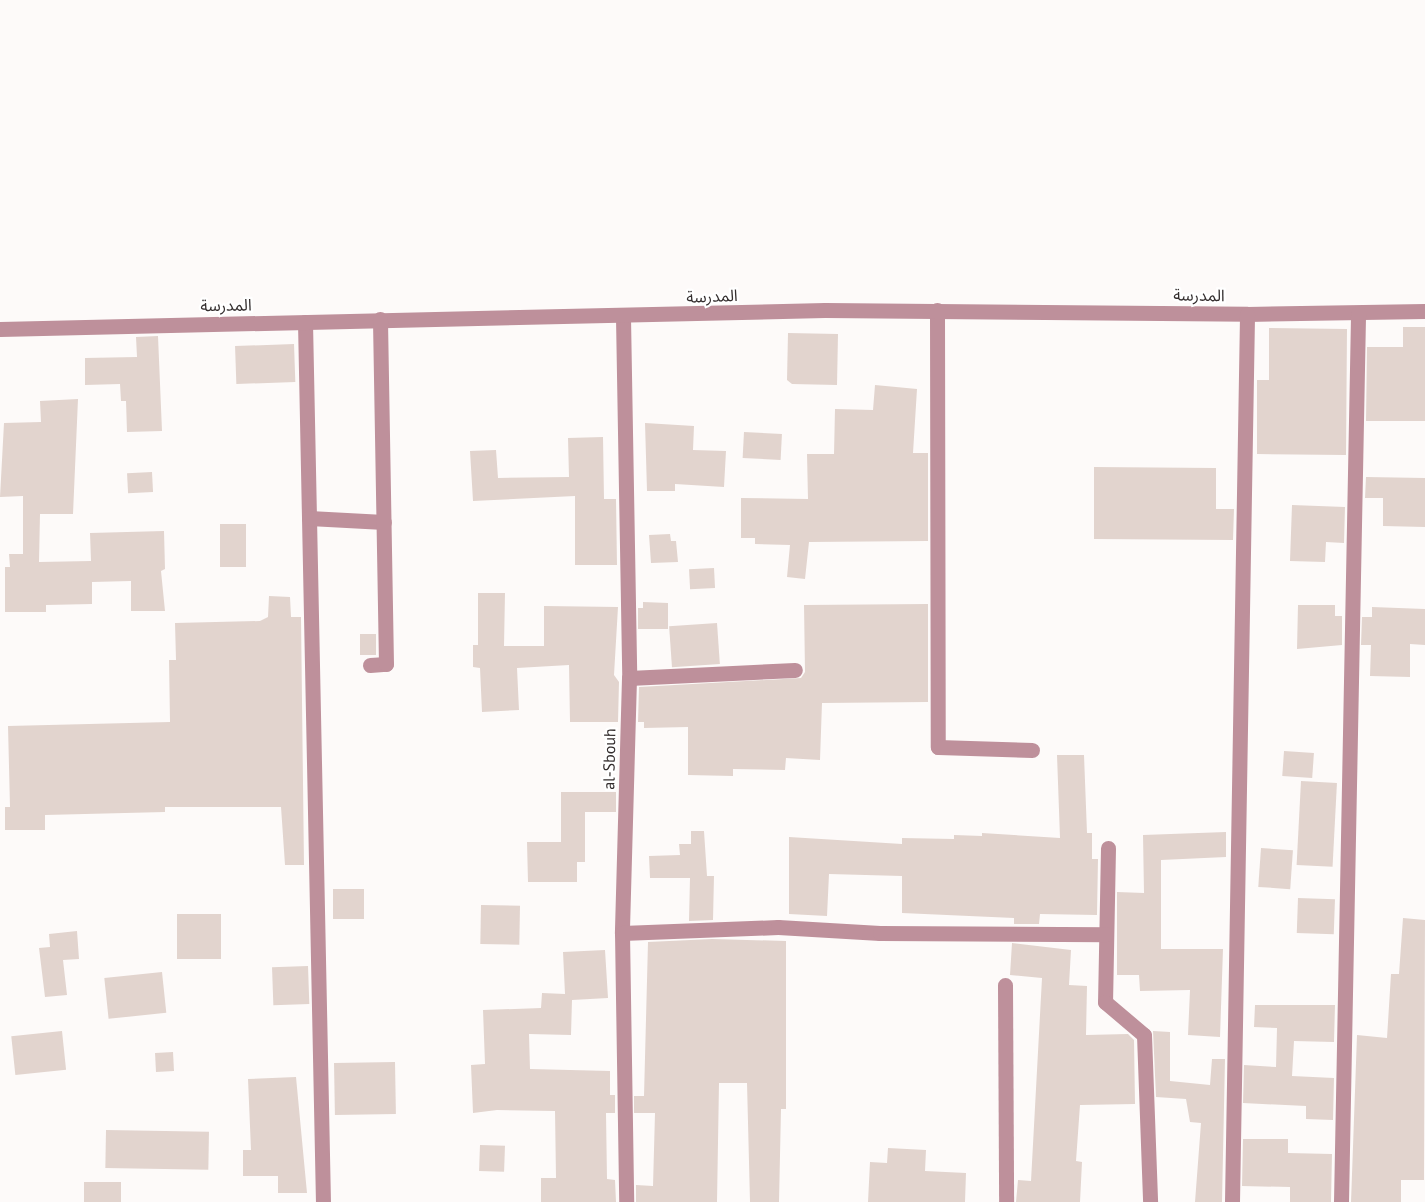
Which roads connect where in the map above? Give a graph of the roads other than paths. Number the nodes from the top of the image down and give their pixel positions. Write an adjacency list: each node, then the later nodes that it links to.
1 (937, 310): 4 (street, المدرسة); 5 (street, المدرسة); 14 (street)
2 (1425, 311): 3 (street, المدرسة)
3 (1358, 313): 4 (street, المدرسة); 24 (street)
4 (1247, 314): 23 (street)
5 (623, 317): 6 (street, المدرسة); 13 (street, al-Sbouh)
6 (380, 319): 7 (street, المدرسة); 10 (street)
7 (305, 322): 8 (street, المدرسة); 9 (street)
8 (0, 329)
9 (309, 518): 10 (street); 19 (street)
10 (384, 522): 11 (street)
11 (370, 665)
12 (795, 670): 13 (street)
13 (628, 678): 16 (street, al-Sbouh)
14 (1032, 750)
15 (1108, 848): 17 (street)
16 (622, 933): 17 (street); 20 (street, al-Sbouh)
17 (1106, 934): 22 (street)
18 (1005, 985): 21 (street)
19 (323, 1202)
20 (626, 1202)
21 (1006, 1202)
22 (1150, 1202)
23 (1232, 1202)
24 (1341, 1202)

